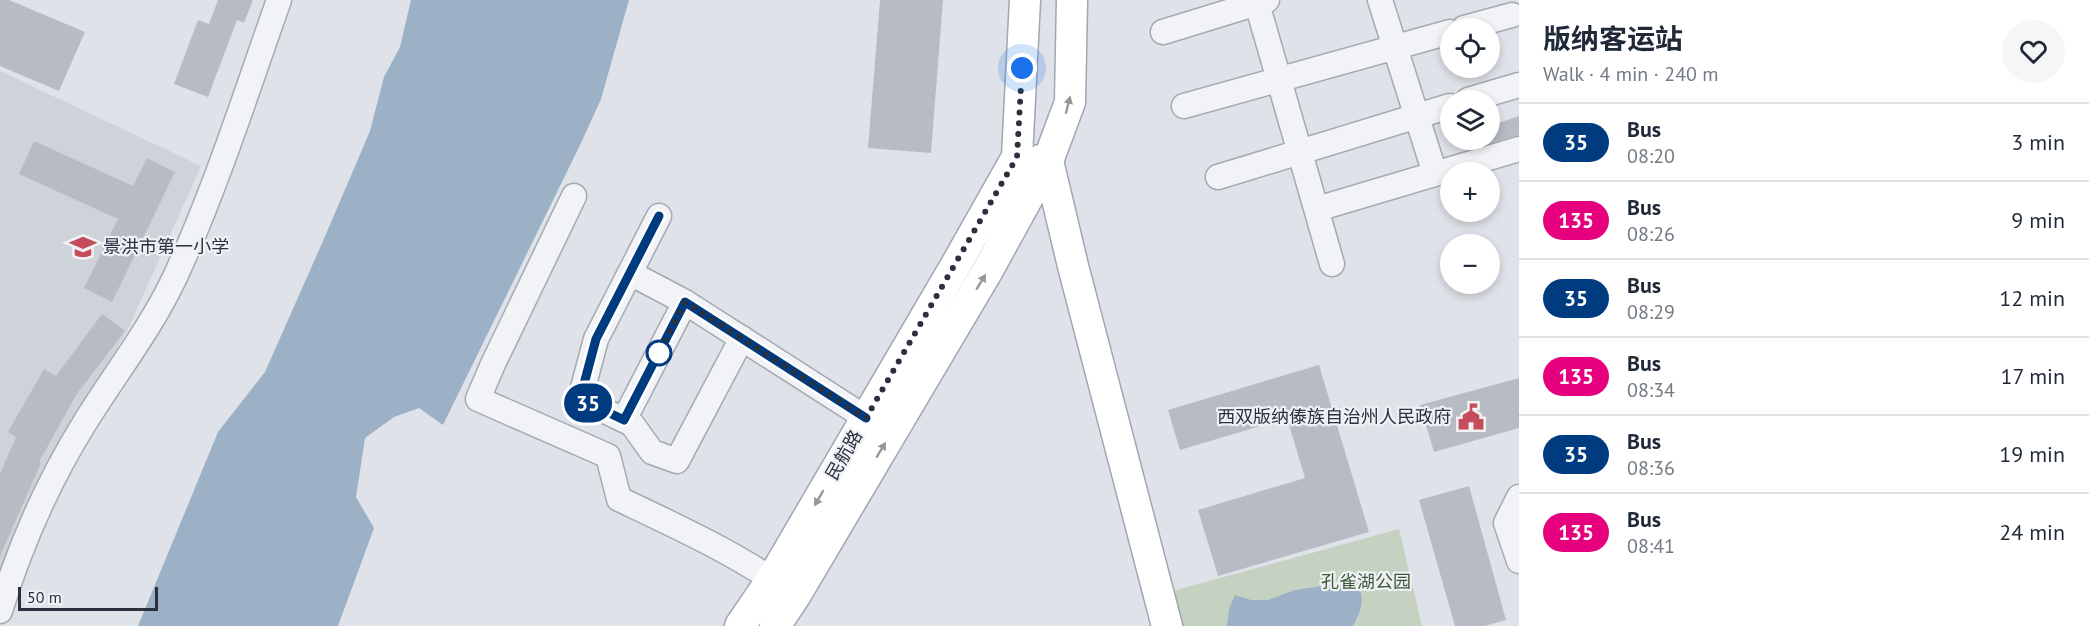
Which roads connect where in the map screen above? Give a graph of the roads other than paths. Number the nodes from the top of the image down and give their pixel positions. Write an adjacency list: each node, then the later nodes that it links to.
1 (279, 0): 35 (street)
2 (1025, 0): 19 (main road)
3 (1072, 0): 20 (main road, 民航路, one-way to 3)
4 (1380, 0): 10 (street)
5 (1260, 1): 8 (street); 11 (street)
6 (1512, 15): 7 (street)
7 (1500, 18)
8 (1163, 32)
9 (1440, 35): 10 (street)
10 (1395, 48): 11 (street); 16 (street)
11 (1279, 79): 14 (street); 18 (street)
12 (1519, 85): 13 (street)
13 (1500, 91)
14 (1184, 106)
15 (1440, 109): 16 (street)
16 (1418, 116): 18 (street); 21 (street)
17 (1519, 149): 21 (street)
18 (1300, 152): 22 (street); 24 (street)
19 (1017, 157): 20 (main road); 30 (main road, 民航路)
20 (1048, 160): 34 (main road, 民航路, one-way to 20); 38 (main road)
21 (1435, 174): 24 (street)
22 (1218, 177)
23 (574, 196): 34 (street)
24 (1317, 208): 26 (street)
25 (659, 216): 27 (street)
26 (1332, 264)
27 (630, 273): 28 (street); 31 (street)
28 (685, 302): 29 (street); 31 (street)
29 (742, 338): 30 (street); 31 (street)
30 (866, 418): 34 (main road, 民航路, one-way to 34)
31 (624, 420)
32 (1519, 497): 33 (street)
33 (1519, 561)
34 (783, 587): 36 (main road, 民航路); 37 (main road, 民航路)
35 (0, 611)
36 (740, 626)
37 (775, 626)
38 (1167, 626)

